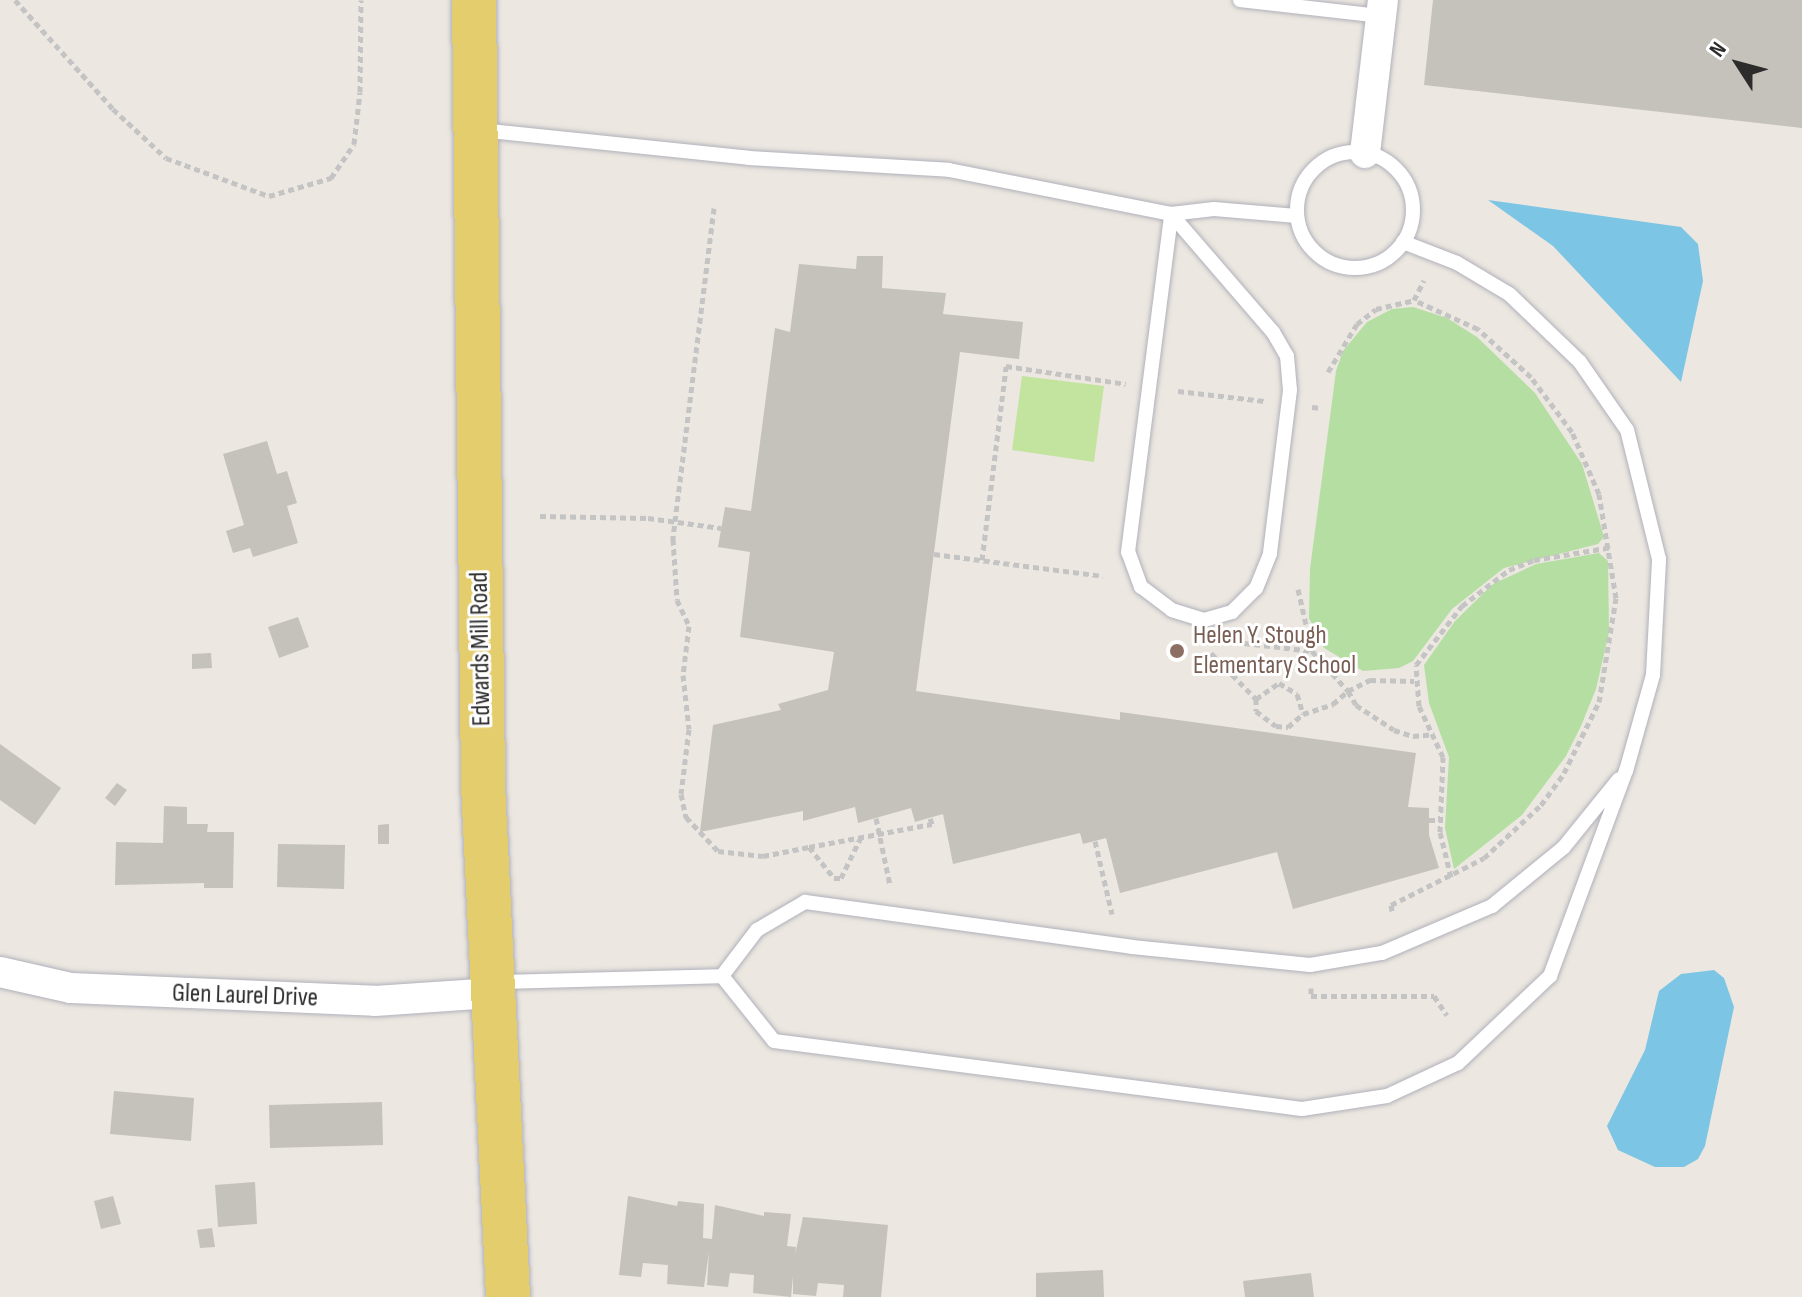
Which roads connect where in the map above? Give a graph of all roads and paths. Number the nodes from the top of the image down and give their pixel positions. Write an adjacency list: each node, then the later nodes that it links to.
1 (15, 0): 2 (path)
2 (361, 0)
3 (474, 0): 6 (main road, Edwards Mill Road)
4 (1240, 0): 5 (lane)
5 (1382, 8): 7 (street)
6 (473, 130): 9 (lane); 51 (main road, Edwards Mill Road)
7 (1365, 153): 10 (lane); 11 (lane)
8 (714, 208): 21 (path)
9 (1171, 214): 9 (lane); 10 (lane)
10 (1297, 216): 11 (lane)
11 (1403, 242): 36 (lane)
12 (1424, 280): 13 (path)
13 (1414, 300): 14 (path); 23 (path)
14 (1328, 372)
15 (1125, 384): 25 (path)
16 (1178, 391): 17 (path)
17 (1264, 401)
18 (1312, 407): 19 (path)
19 (1322, 408)
20 (540, 516): 21 (path)
21 (674, 522): 22 (path); 44 (path)
22 (721, 528)
23 (1612, 547): 31 (path); 45 (path)
24 (934, 554): 25 (path)
25 (982, 560): 26 (path)
26 (1103, 576)
27 (1298, 589): 29 (path)
28 (1244, 643): 29 (path)
29 (1312, 651): 32 (path)
30 (1211, 653): 33 (path)
31 (1414, 681): 32 (path); 35 (path)
32 (1348, 691): 34 (path); 35 (path)
33 (1256, 699): 34 (path); 34 (path)
34 (1303, 714)
35 (1434, 734): 40 (path)
36 (1626, 771): 50 (lane); 50 (lane)
37 (876, 818): 41 (path)
38 (930, 818): 41 (path)
39 (1429, 820): 40 (path)
40 (1440, 820): 45 (path)
41 (879, 833): 42 (path); 46 (path)
42 (862, 835): 44 (path); 44 (path)
43 (1095, 841): 48 (path)
44 (809, 847)
45 (1451, 877): 47 (path)
46 (890, 885)
47 (1392, 911)
48 (1112, 914)
49 (0, 972): 51 (street, Glen Laurel Drive)
50 (722, 976): 51 (lane)
51 (491, 988): 54 (main road, Edwards Mill Road)
52 (1311, 988): 53 (path)
53 (1447, 1015)
54 (508, 1297)

